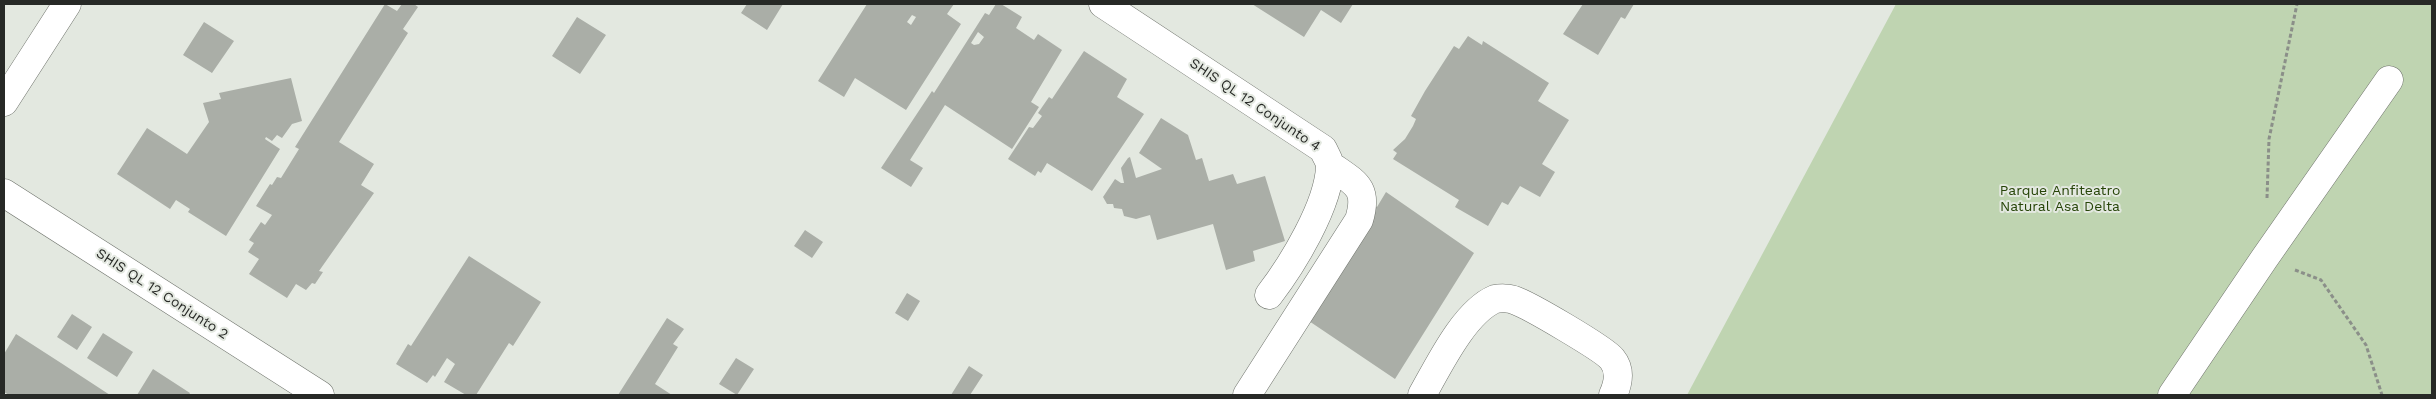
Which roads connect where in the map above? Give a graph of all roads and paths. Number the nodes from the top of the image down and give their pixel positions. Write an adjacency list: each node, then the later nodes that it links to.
1 (67, 4): 5 (street)
2 (1103, 4): 6 (street, SHIS QL 12 Conjunto 4)
3 (2297, 4): 8 (path)
4 (2389, 80): 9 (street)
5 (4, 102)
6 (1330, 165): 10 (street, SHIS QL 12 Conjunto 4); 11 (street)
7 (4, 193): 12 (street, SHIS QL 12 Conjunto 2)
8 (2267, 199)
9 (2264, 259): 15 (street); 16 (path)
10 (1268, 295)
11 (1253, 393)
12 (320, 395)
13 (1422, 395): 14 (street)
14 (1613, 395)
15 (2172, 395)
16 (2382, 395)

